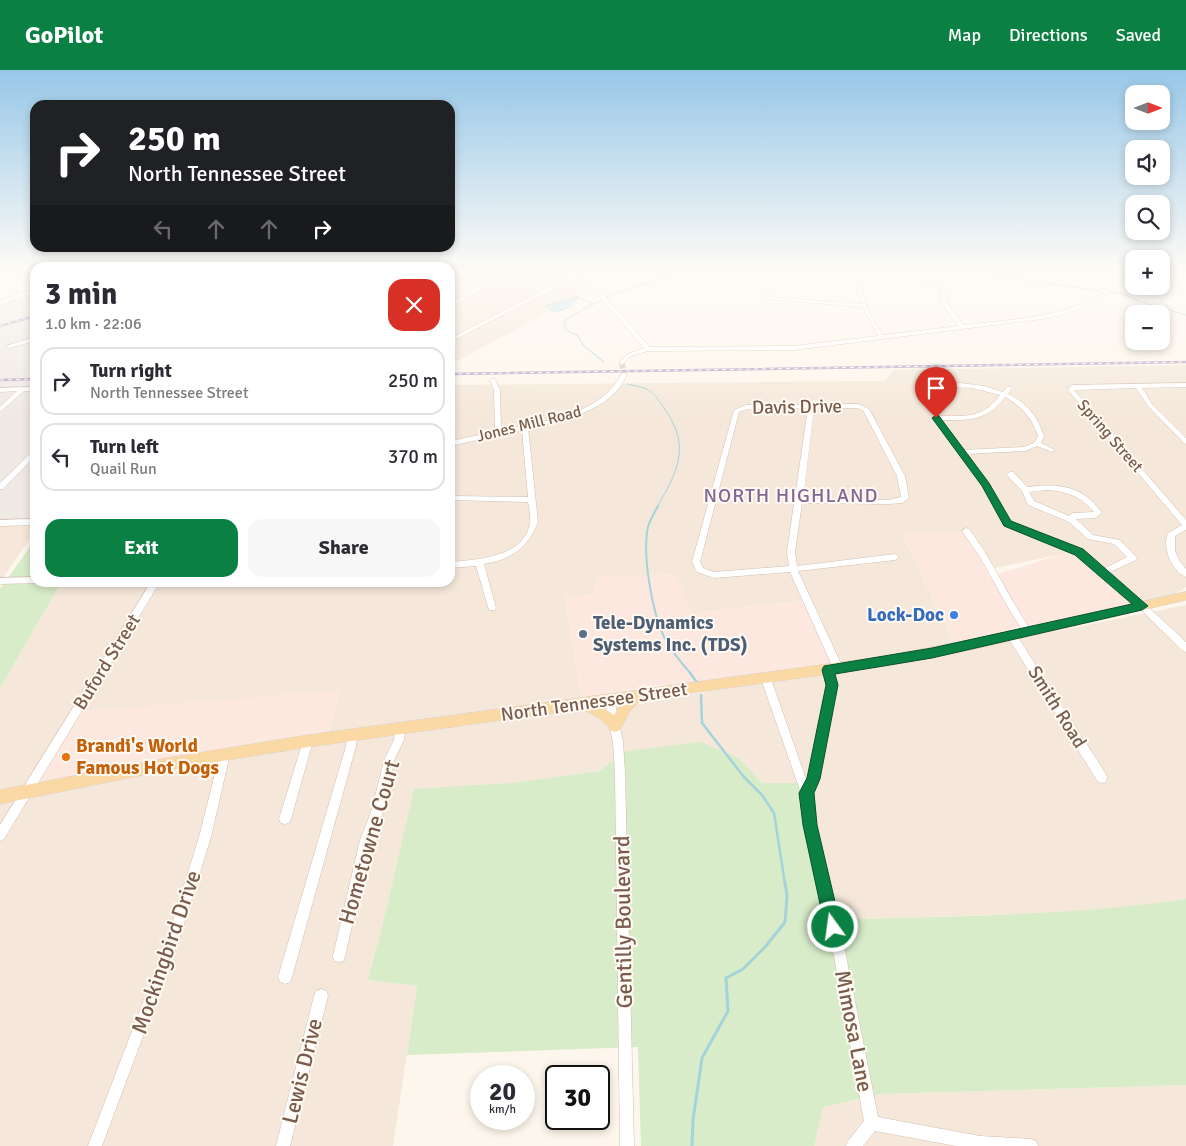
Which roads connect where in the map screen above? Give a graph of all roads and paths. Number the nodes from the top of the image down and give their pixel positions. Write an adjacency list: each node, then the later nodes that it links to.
1 (491, 318): 7 (street)
2 (622, 318): 11 (street)
3 (871, 318): 8 (street)
4 (955, 318): 6 (street)
5 (1031, 318): 6 (street)
6 (962, 328): 8 (street)
7 (456, 337)
8 (882, 338): 11 (street)
9 (30, 341): 10 (street)
10 (9, 346)
11 (648, 349): 12 (street)
12 (622, 364)
13 (624, 374): 25 (street, Jones Mill Road)
14 (493, 380): 26 (street)
15 (1186, 385): 16 (street, Spring Street)
16 (1138, 386): 27 (street); 42 (street, Spring Street)
17 (1009, 388): 21 (street)
18 (23, 389): 19 (street); 20 (street); 23 (street)
19 (30, 389)
20 (0, 390)
21 (1004, 395): 24 (street); 24 (street); 29 (street)
22 (811, 407): 38 (street); 38 (street, Davis Drive); 47 (street, Davis Drive)
23 (0, 410)
24 (936, 418): 31 (street)
25 (526, 427): 26 (street, Jones Mill Road); 37 (street)
26 (498, 433): 28 (street, Jones Mill Road)
27 (1186, 442)
28 (455, 443)
29 (1037, 444): 30 (street); 31 (street)
30 (1052, 450)
31 (963, 452): 48 (street)
32 (30, 457): 34 (street)
33 (1010, 474): 35 (street)
34 (0, 486)
35 (1025, 490): 39 (street); 39 (street)
36 (455, 498): 37 (street)
37 (532, 500): 45 (street)
38 (800, 501): 47 (street)
39 (1072, 520): 48 (street)
40 (30, 522): 41 (street)
41 (0, 523)
42 (1186, 525): 49 (street)
43 (966, 531): 56 (street)
44 (895, 556): 47 (street, Davis Drive)
45 (479, 562): 46 (street); 55 (street)
46 (455, 564)
47 (793, 569): 59 (street)
48 (1102, 572): 54 (street)
49 (1186, 574)
50 (30, 580): 51 (street)
51 (0, 581)
52 (153, 587): 70 (street, Buford Street)
53 (1186, 596): 54 (main road, North Tennessee Street)
54 (1142, 606): 56 (main road, North Tennessee Street); 58 (street)
55 (492, 608)
56 (1028, 632): 57 (main road, North Tennessee Street)
57 (1012, 636): 59 (main road, North Tennessee Street); 69 (street, Smith Road)
58 (1186, 648)
59 (833, 669): 60 (main road, North Tennessee Street); 71 (street)
60 (766, 679): 61 (main road, North Tennessee Street); 71 (street, Mimosa Lane)
61 (638, 695): 62 (main road, North Tennessee Street); 64 (main road)
62 (610, 699): 63 (main road, North Tennessee Street); 64 (street, Gentilly Boulevard)
63 (580, 703): 64 (main road); 65 (main road, North Tennessee Street)
64 (615, 724): 82 (street, Gentilly Boulevard)
65 (400, 728): 66 (main road, North Tennessee Street); 75 (street, Hometowne Court)
66 (352, 734): 67 (main road, North Tennessee Street); 76 (street)
67 (308, 741): 68 (main road, North Tennessee Street); 73 (street)
68 (225, 754): 70 (main road, North Tennessee Street); 80 (street, Mockingbird Drive)
69 (1102, 778)
70 (26, 792): 72 (main road, North Tennessee Street); 74 (street, Buford Street)
71 (806, 793): 78 (street, Mimosa Lane)
72 (0, 797)
73 (285, 819)
74 (0, 835)
75 (339, 956)
76 (286, 977)
77 (321, 996): 81 (street, Lewis Drive)
78 (872, 1123): 79 (street); 83 (street)
79 (981, 1144): 84 (street)
80 (94, 1146)
81 (283, 1146)
82 (627, 1146)
83 (853, 1146)
84 (1031, 1146)

